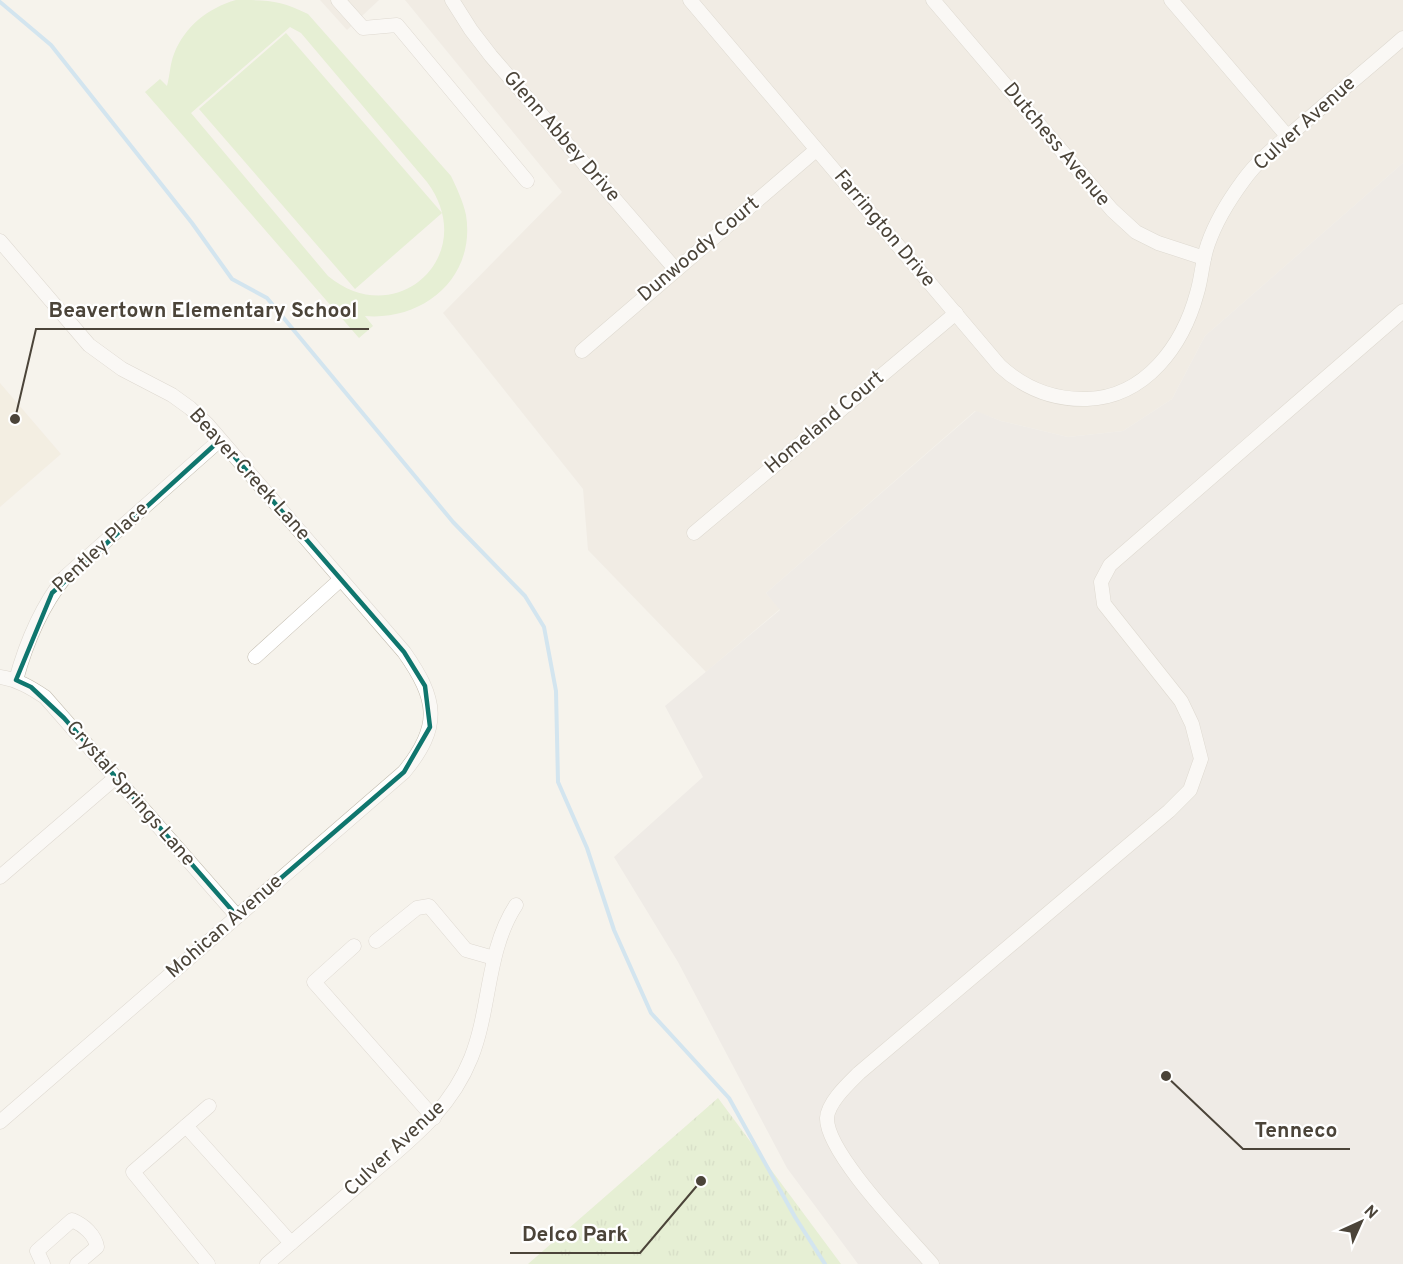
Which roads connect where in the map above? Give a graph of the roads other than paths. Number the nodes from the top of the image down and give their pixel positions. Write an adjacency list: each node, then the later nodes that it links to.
1 (338, 0): 9 (street)
2 (452, 0): 12 (street, Glenn Abbey Drive)
3 (690, 0): 8 (street, Farrington Drive)
4 (933, 0): 11 (street, Dutchess Avenue)
5 (1171, 0): 7 (street)
6 (1403, 38): 7 (street, Culver Avenue)
7 (1288, 137): 11 (street, Culver Avenue)
8 (816, 150): 12 (street, Dunwoody Court); 14 (street, Farrington Drive)
9 (527, 181)
10 (0, 241): 17 (street, Beaver Creek Lane)
11 (1204, 258): 16 (street, Culver Avenue)
12 (676, 270): 15 (street, Dunwoody Court)
13 (1403, 311): 40 (street)
14 (956, 313): 16 (street, Farrington Drive); 18 (street, Homeland Court)
15 (582, 351)
16 (1112, 395)
17 (220, 440): 19 (street, Beaver Creek Lane); 22 (street, Pentley Place)
18 (694, 533)
19 (341, 579): 20 (street); 23 (street, Beaver Creek Lane)
20 (255, 657)
21 (0, 677): 22 (street)
22 (16, 680): 24 (street, Crystal Springs Lane)
23 (431, 719): 27 (street, Mohican Avenue)
24 (115, 778): 25 (street); 27 (street, Crystal Springs Lane)
25 (0, 877)
26 (516, 905): 30 (street, Culver Avenue)
27 (237, 916): 33 (street, Mohican Avenue)
28 (376, 940): 30 (street)
29 (354, 946): 32 (street)
30 (494, 958): 32 (street, Culver Avenue)
31 (209, 1106): 34 (street)
32 (434, 1118): 35 (street, Culver Avenue)
33 (0, 1122)
34 (186, 1126): 35 (street); 38 (street)
35 (291, 1243): 39 (street, Culver Avenue)
36 (43, 1264): 37 (street)
37 (77, 1264)
38 (208, 1264)
39 (267, 1264)
40 (932, 1264)

